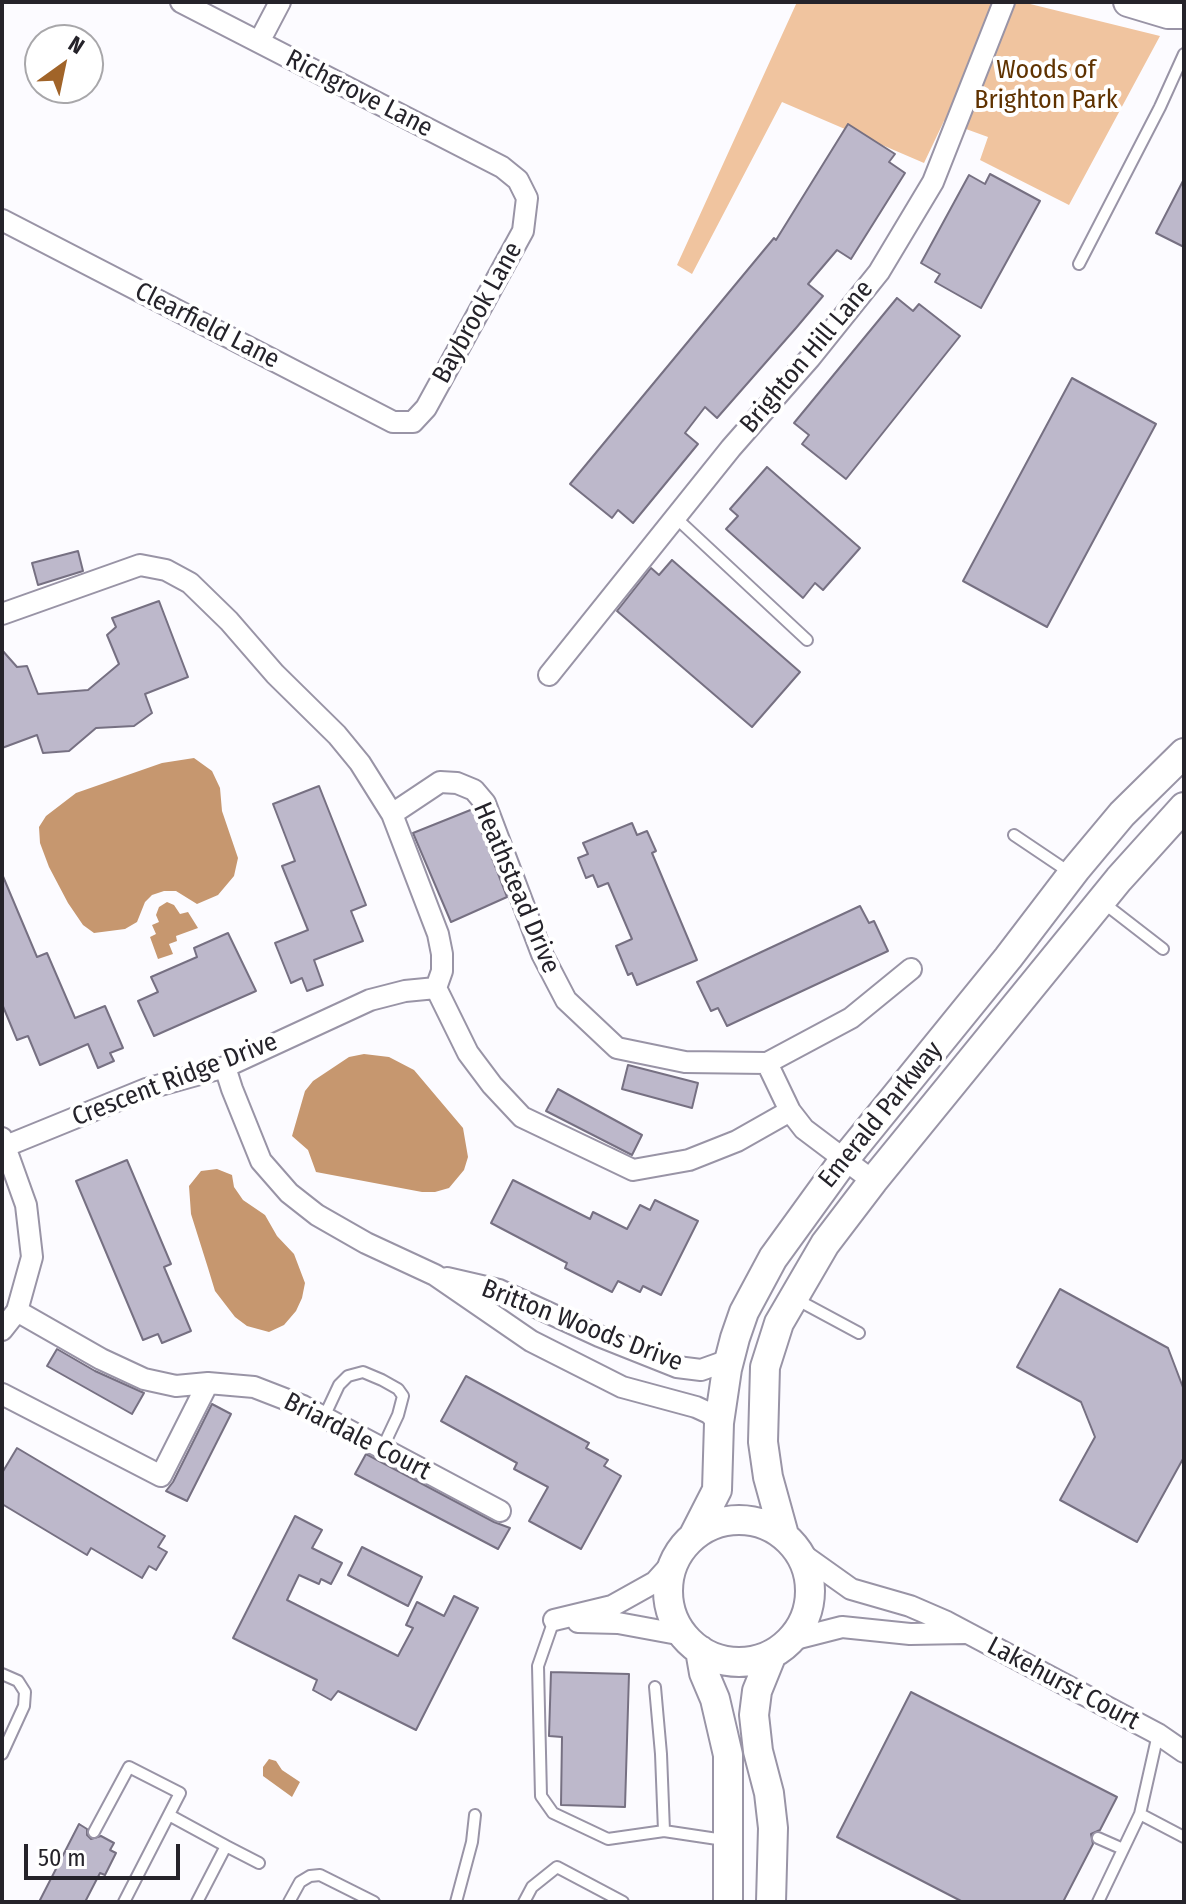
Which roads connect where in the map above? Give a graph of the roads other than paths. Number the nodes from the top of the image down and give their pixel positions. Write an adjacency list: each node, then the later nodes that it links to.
1 (181, 2): 6 (street, Richgrove Lane)
2 (280, 2): 6 (street)
3 (1004, 2): 13 (street, Brighton Hill Lane)
4 (1128, 2): 5 (main road)
5 (1184, 14)
6 (259, 42): 9 (street, Richgrove Lane)
7 (1184, 54): 8 (lane)
8 (1179, 80): 11 (lane)
9 (527, 198): 12 (street, Baybrook Lane)
10 (2, 220): 12 (street, Clearfield Lane)
11 (1079, 264)
12 (413, 422)
13 (675, 517): 15 (lane); 16 (street, Brighton Hill Lane)
14 (2, 614): 19 (street)
15 (807, 640)
16 (549, 675)
17 (1184, 753): 21 (main road, Emerald Parkway)
18 (1184, 807): 22 (main road, Emerald Parkway)
19 (392, 814): 25 (street); 26 (street, Heathstead Drive)
20 (1014, 835): 21 (lane)
21 (1072, 874): 30 (main road, Emerald Parkway)
22 (1101, 901): 23 (lane); 31 (main road, Emerald Parkway)
23 (1163, 949)
24 (911, 969): 26 (street, Heathstead Drive)
25 (436, 988): 27 (street, Crescent Ridge Drive); 28 (street)
26 (767, 1063): 28 (street)
27 (225, 1067): 29 (street, Crescent Ridge Drive); 32 (street, Britton Woods Drive)
28 (790, 1111): 30 (street)
29 (4, 1142): 34 (street)
30 (844, 1160): 31 (street); 37 (main road, Emerald Parkway)
31 (873, 1181): 33 (main road, Emerald Parkway)
32 (435, 1275): 37 (street, Britton Woods Drive); 41 (street, Britton Woods Drive)
33 (794, 1298): 36 (lane); 45 (main road, Emerald Parkway)
34 (17, 1311): 35 (street); 38 (street, Briardale Court)
35 (2, 1330)
36 (859, 1333)
37 (729, 1360): 41 (main road, Emerald Parkway)
38 (208, 1383): 39 (street); 40 (street, Briardale Court)
39 (2, 1394)
40 (324, 1417): 42 (street, Briardale Court); 42 (lane)
41 (719, 1423): 44 (main road, Emerald Parkway)
42 (382, 1449): 43 (street, Briardale Court)
43 (500, 1511)
44 (694, 1535): 45 (main road); 46 (main road)
45 (792, 1544): 48 (street, Lakehurst Court); 50 (main road)
46 (674, 1561): 47 (street); 49 (main road)
47 (554, 1620): 49 (street); 60 (lane)
48 (968, 1633): 50 (street, Lakehurst Court); 53 (street, Lakehurst Court)
49 (691, 1642): 50 (main road); 64 (main road)
50 (782, 1647): 76 (main road)
51 (2, 1674): 56 (lane)
52 (655, 1687): 60 (lane)
53 (1158, 1734): 54 (street, Lakehurst Court); 55 (street, Lakehurst Court); 57 (lane)
54 (1184, 1737)
55 (1184, 1752)
56 (2, 1754)
57 (1140, 1814): 62 (lane); 66 (lane)
58 (169, 1815): 61 (lane); 65 (lane); 68 (lane)
59 (475, 1815): 72 (lane)
60 (664, 1831): 64 (lane)
61 (94, 1832)
62 (1184, 1837)
63 (1098, 1838): 66 (lane)
64 (729, 1840): 75 (main road)
65 (226, 1846): 67 (lane); 69 (lane)
66 (1123, 1849): 77 (lane)
67 (259, 1863)
68 (124, 1902)
69 (197, 1902)
70 (289, 1902): 71 (lane)
71 (374, 1902)
72 (456, 1902)
73 (524, 1902): 74 (lane)
74 (623, 1902)
75 (728, 1902)
76 (771, 1902)
77 (1098, 1902)

